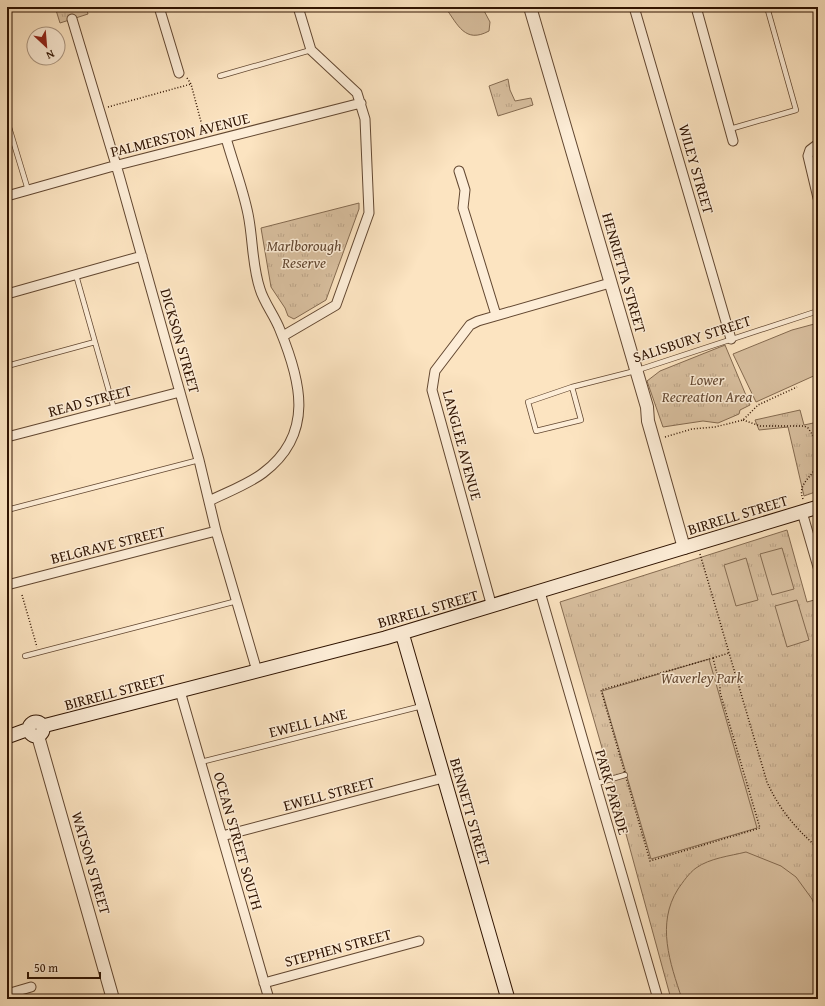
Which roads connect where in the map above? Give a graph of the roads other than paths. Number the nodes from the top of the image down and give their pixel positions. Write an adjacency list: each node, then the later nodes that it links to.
1 (159, 7): 9 (street)
2 (298, 7): 8 (street)
3 (530, 7): 24 (street, HENRIETTA STREET)
4 (634, 7): 29 (street, WILEY STREET)
5 (696, 7): 13 (street)
6 (767, 7): 13 (lane)
7 (72, 20): 17 (street, DICKSON STREET)
8 (311, 50): 10 (lane); 11 (street)
9 (179, 73)
10 (220, 76)
11 (361, 103): 14 (street, PALMERSTON AVENUE); 28 (street)
12 (8, 124): 19 (lane)
13 (730, 129): 15 (street)
14 (226, 138): 17 (street, PALMERSTON AVENUE); 28 (street)
15 (733, 140)
16 (818, 144): 21 (street)
17 (115, 165): 19 (street, PALMERSTON AVENUE); 22 (street, DICKSON STREET)
18 (459, 171): 27 (street)
19 (28, 190): 20 (street, PALMERSTON AVENUE)
20 (7, 196)
21 (818, 198)
22 (142, 256): 23 (street); 34 (street, DICKSON STREET)
23 (76, 275): 25 (street); 30 (lane)
24 (610, 283): 27 (street, LANGLEE AVENUE); 32 (street, HENRIETTA STREET)
25 (7, 294)
26 (818, 311): 29 (lane, SALISBURY STREET)
27 (496, 315): 48 (street, LANGLEE AVENUE)
28 (283, 336): 38 (street)
29 (731, 339): 32 (lane, SALISBURY STREET)
30 (95, 342): 31 (lane); 35 (lane)
31 (7, 366)
32 (635, 371): 33 (lane, SALISBURY STREET); 43 (street, HENRIETTA STREET)
33 (572, 387): 33 (lane, SALISBURY STREET)
34 (180, 392): 35 (street, READ STREET); 37 (street, DICKSON STREET)
35 (114, 409): 36 (street, READ STREET)
36 (7, 437)
37 (199, 460): 38 (street, DICKSON STREET); 41 (lane)
38 (209, 501): 42 (street, DICKSON STREET)
39 (803, 506): 40 (main road, BIRRELL STREET); 43 (main road, BIRRELL STREET); 44 (street)
40 (818, 507)
41 (7, 510)
42 (216, 531): 45 (street, BELGRAVE STREET); 47 (street, DICKSON STREET)
43 (684, 548): 46 (main road, BIRRELL STREET)
44 (818, 567)
45 (7, 585)
46 (540, 592): 48 (main road, BIRRELL STREET); 59 (street, PARK PARADE)
47 (237, 601): 50 (lane); 51 (street, DICKSON STREET)
48 (492, 607): 49 (main road, BIRRELL STREET)
49 (402, 633): 51 (main road, BIRRELL STREET); 53 (main road, BENNETT STREET)
50 (25, 656)
51 (257, 671): 52 (main road, BIRRELL STREET)
52 (180, 691): 54 (main road, BIRRELL STREET); 56 (street, OCEAN STREET SOUTH)
53 (422, 706): 56 (lane, EWELL LANE); 58 (main road, BENNETT STREET)
54 (37, 731): 55 (main road, BIRRELL STREET); 65 (street, WATSON STREET)
55 (7, 737)
56 (201, 762): 60 (street, OCEAN STREET SOUTH)
57 (625, 775): 59 (lane)
58 (444, 778): 60 (street, EWELL STREET); 67 (main road, BENNETT STREET)
59 (594, 784): 68 (street, PARK PARADE)
60 (222, 836): 62 (street, OCEAN STREET SOUTH)
61 (419, 942): 62 (street, STEPHEN STREET)
62 (264, 983): 66 (street, OCEAN STREET SOUTH)
63 (31, 987): 64 (street)
64 (7, 994)
65 (113, 999)
66 (269, 999)
67 (508, 999)
68 (658, 999)

